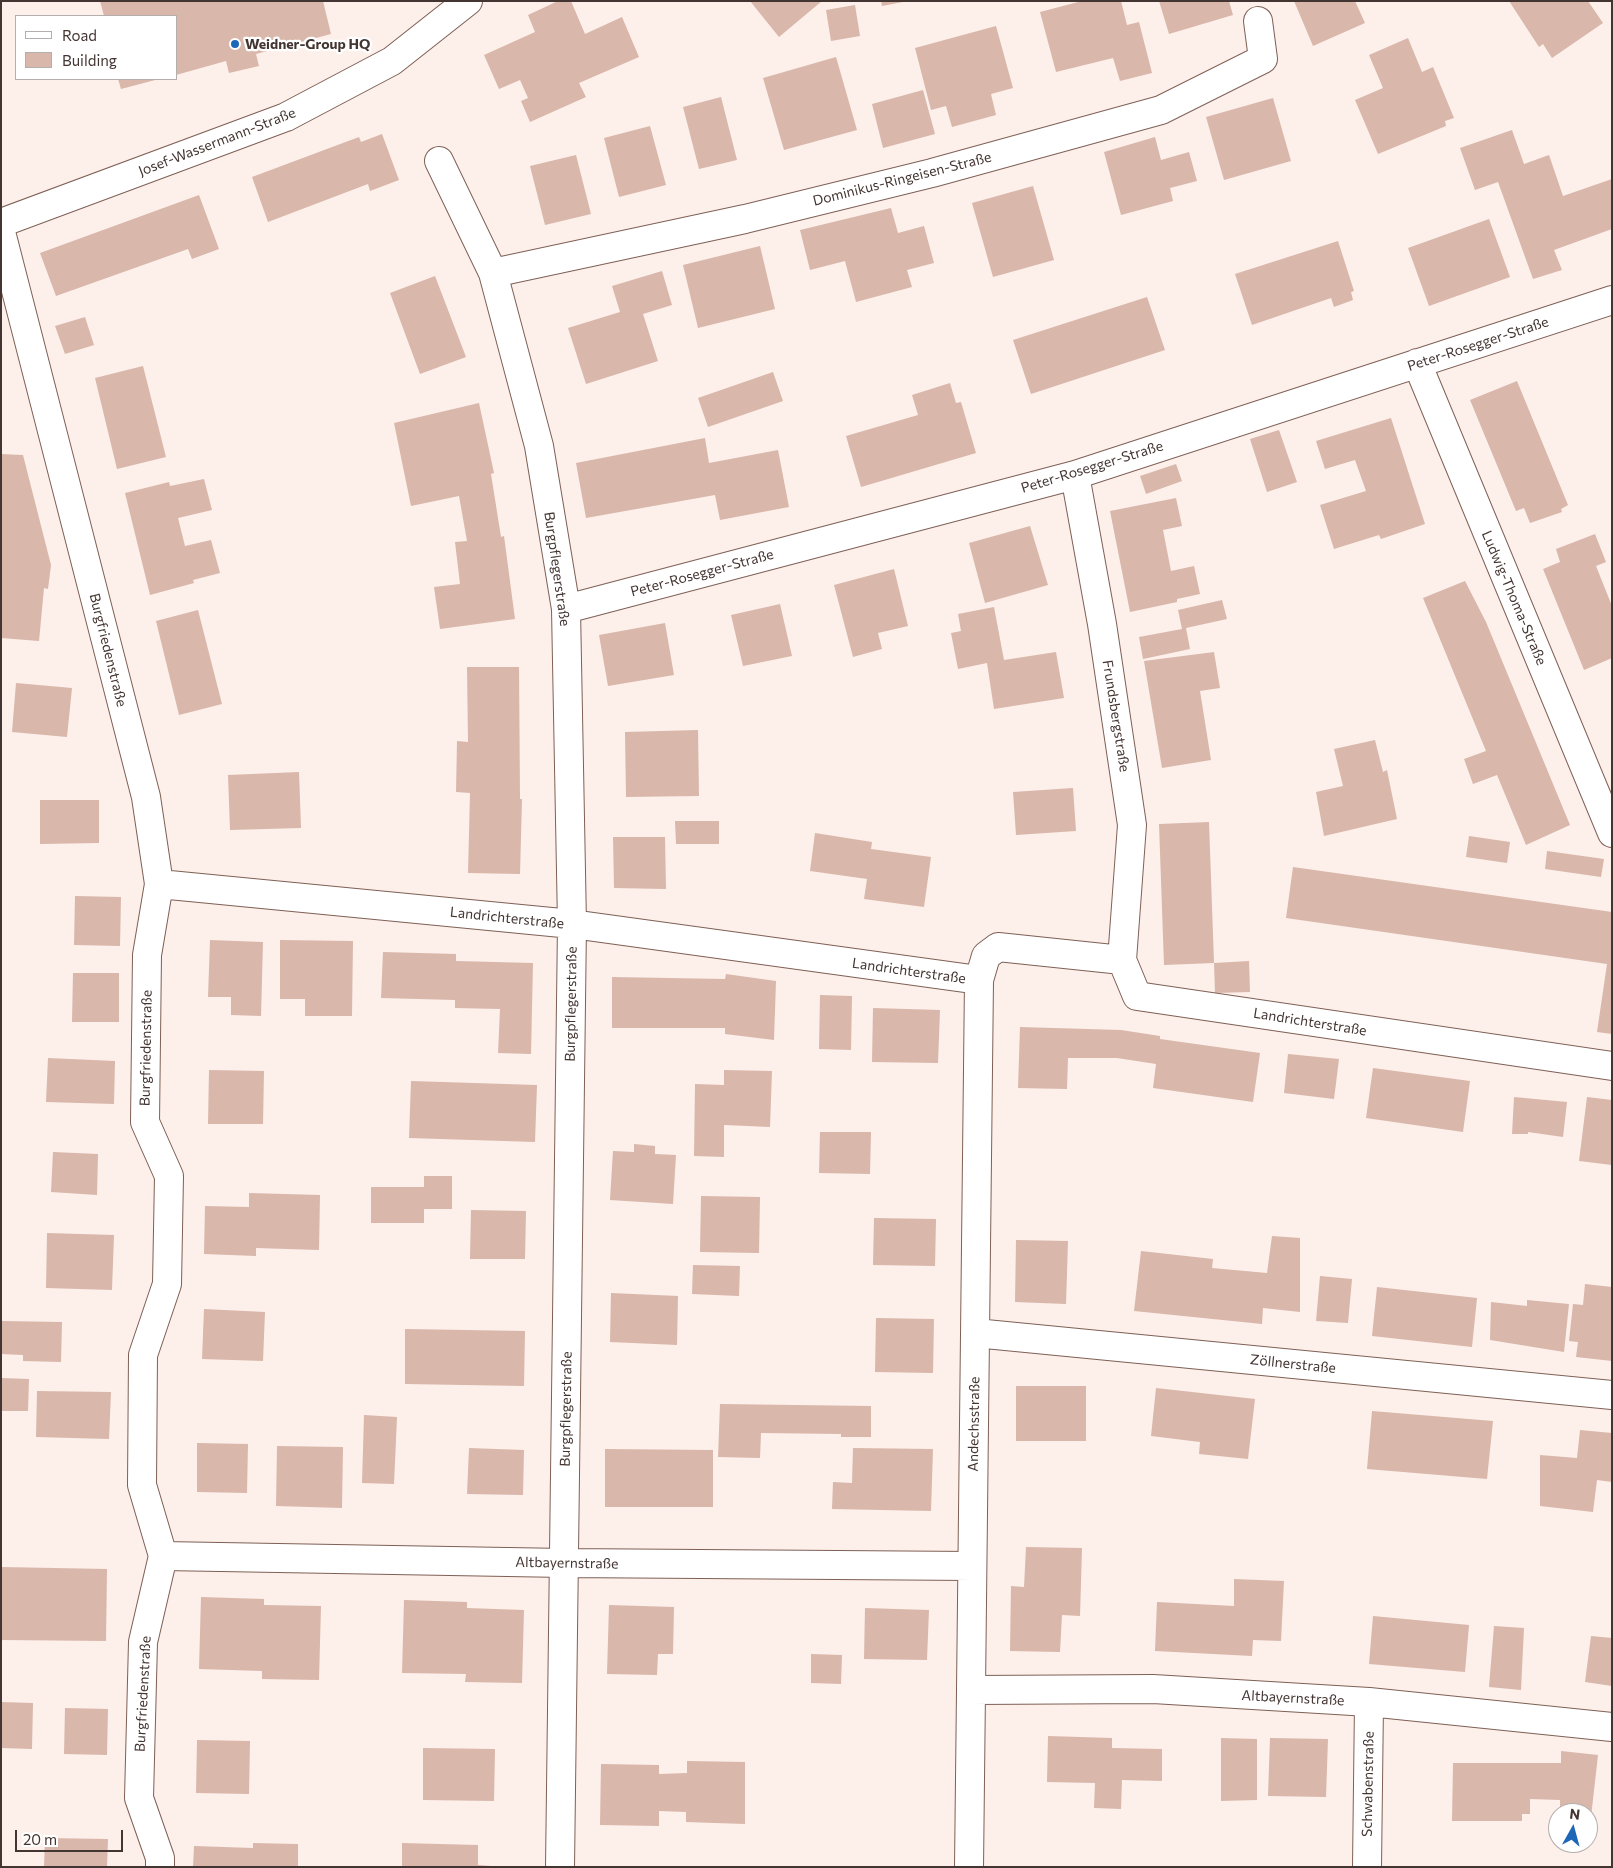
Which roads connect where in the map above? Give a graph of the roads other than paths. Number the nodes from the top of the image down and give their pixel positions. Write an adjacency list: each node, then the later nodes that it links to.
1 (468, 1): 4 (street, Josef-Wassermann-Straße)
2 (1258, 20): 6 (street, Dominikus-Ringeisen-Straße)
3 (439, 161): 6 (street, Burgpflegerstraße)
4 (1, 223)
5 (1, 232): 12 (street, Burgfriedenstraße)
6 (493, 273): 10 (street, Burgpflegerstraße)
7 (1612, 300): 8 (street, Peter-Rosegger-Straße)
8 (1417, 364): 9 (street, Peter-Rosegger-Straße); 11 (street, Ludwig-Thoma-Straße)
9 (1075, 475): 10 (street, Peter-Rosegger-Straße); 14 (street, Frundsbergstraße)
10 (566, 609): 13 (street, Burgpflegerstraße)
11 (1612, 832)
12 (159, 884): 13 (street, Landrichterstraße); 19 (street, Burgfriedenstraße)
13 (572, 924): 15 (street, Landrichterstraße); 20 (street, Burgpflegerstraße)
14 (1122, 960): 15 (street, Landrichterstraße); 16 (street, Landrichterstraße)
15 (979, 980): 17 (street, Andechsstraße)
16 (1612, 1066)
17 (975, 1333): 18 (street, Zöllnerstraße); 21 (street, Andechsstraße)
18 (1612, 1395)
19 (163, 1556): 20 (street, Altbayernstraße); 25 (street, Burgfriedenstraße)
20 (565, 1563): 21 (street, Altbayernstraße); 26 (street, Burgpflegerstraße)
21 (972, 1566): 22 (street, Andechsstraße)
22 (972, 1690): 23 (street, Altbayernstraße); 27 (street, Andechsstraße)
23 (1369, 1702): 24 (street, Altbayernstraße); 28 (street, Schwabenstraße)
24 (1612, 1727)
25 (160, 1867)
26 (560, 1867)
27 (969, 1867)
28 (1367, 1867)

